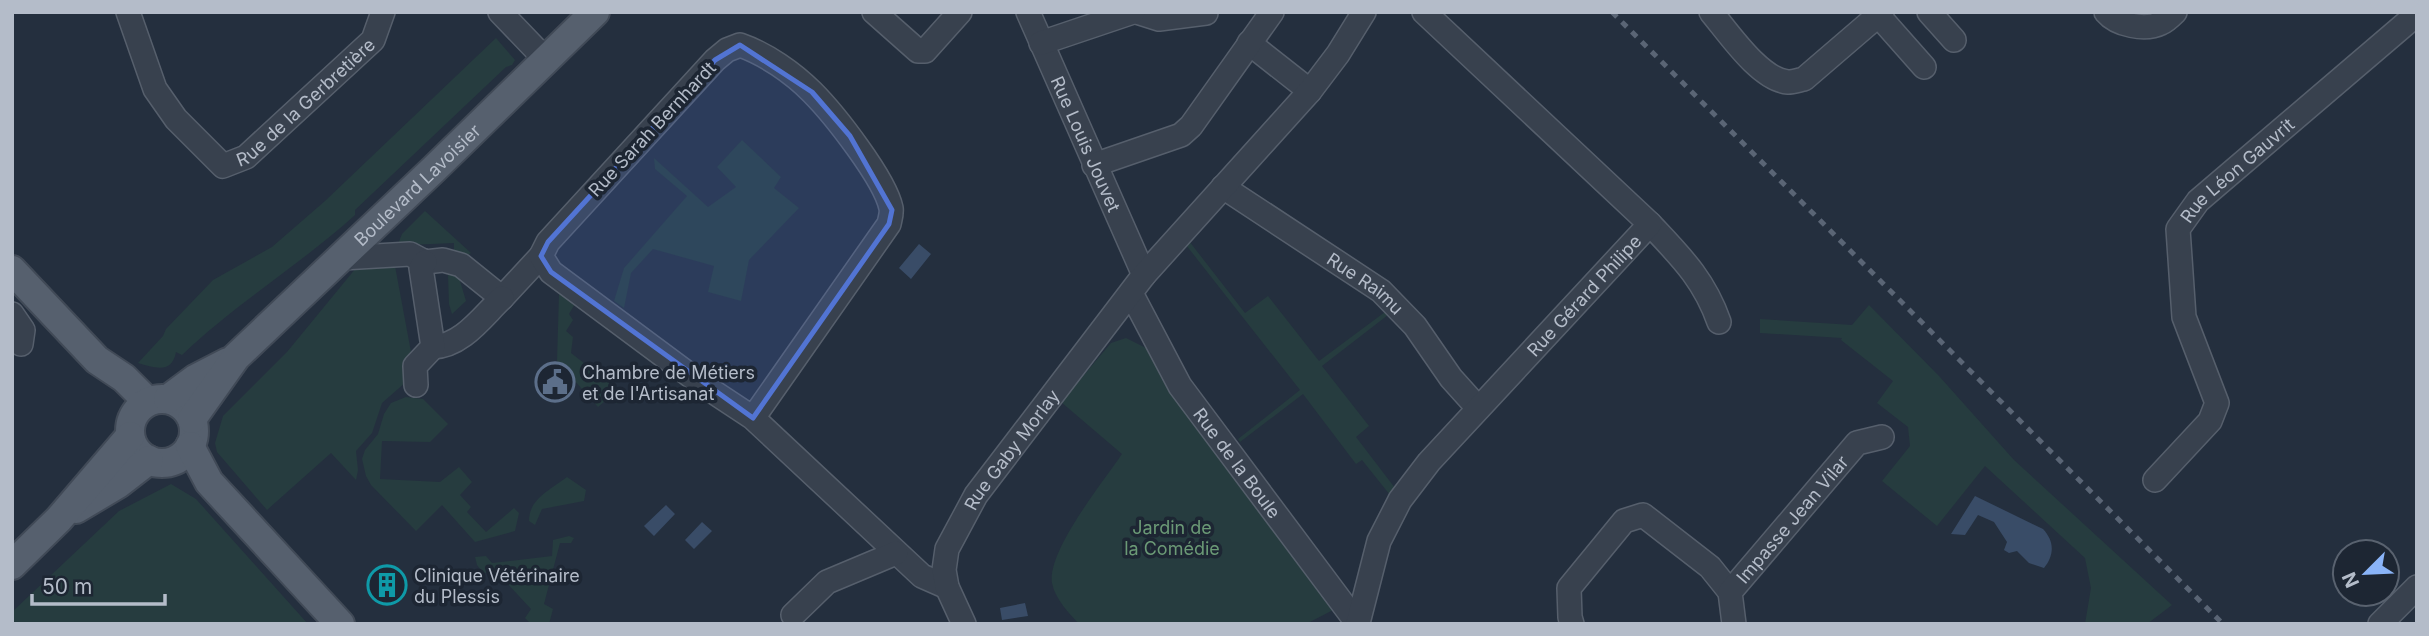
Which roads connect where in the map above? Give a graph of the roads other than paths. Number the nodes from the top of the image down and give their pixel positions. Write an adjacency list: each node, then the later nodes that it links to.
1 (128, 12): 2 (street, Rue de la Gerbretière)
2 (383, 12)
3 (499, 12): 22 (street)
4 (595, 12): 22 (main road, Boulevard Lavoisier)
5 (874, 12): 6 (street)
6 (960, 12)
7 (1028, 12): 20 (street, Rue Louis Jouvet)
8 (1135, 12): 16 (street); 20 (street)
9 (1272, 12): 21 (street)
10 (1364, 12): 24 (street)
11 (1424, 12): 27 (street, Rue Gérard Philipe)
12 (1711, 12): 17 (street)
13 (1929, 12): 19 (street)
14 (2106, 12): 15 (street)
15 (2175, 12)
16 (1206, 13)
17 (1880, 14): 23 (street)
18 (2401, 18): 45 (street, Rue Léon Gauvrit)
19 (1954, 40)
20 (1041, 43): 25 (street, Rue Louis Jouvet)
21 (1249, 43): 24 (street); 25 (street)
22 (547, 61): 29 (main road, Boulevard Lavoisier)
23 (1924, 67)
24 (1310, 91): 26 (street)
25 (1094, 165): 32 (street, Rue Louis Jouvet)
26 (1223, 187): 32 (street); 40 (street, Rue Raimu)
27 (1650, 224): 35 (street); 40 (street, Rue Gérard Philipe)
28 (541, 256): 33 (street, Rue Sarah Bernhardt); 42 (street); 42 (street, Rue Sarah Bernhardt)
29 (342, 258): 30 (street); 38 (main road, Boulevard Lavoisier)
30 (425, 262): 33 (street); 37 (street)
31 (12, 270): 41 (main road)
32 (1137, 284): 49 (street, Rue Gaby Morlay); 53 (street, Rue de la Boule)
33 (502, 298): 37 (street, Rue Sarah Bernhardt)
34 (12, 314): 36 (street)
35 (1719, 322)
36 (21, 344)
37 (433, 347): 39 (street)
38 (236, 357): 41 (main road, Boulevard Lavoisier); 44 (main road, Boulevard Lavoisier)
39 (415, 386)
40 (1478, 408): 53 (street, Rue Gérard Philipe)
41 (144, 413): 44 (main road); 44 (main road); 46 (main road, Boulevard Lavoisier)
42 (752, 418): 47 (street)
43 (1882, 437): 51 (street, Impasse Jean Vilar)
44 (175, 447): 46 (main road, Boulevard Lavoisier); 54 (main road)
45 (2155, 480)
46 (59, 519): 48 (main road)
47 (896, 553): 49 (street); 52 (street)
48 (12, 565)
49 (947, 587): 55 (street, Rue Gaby Morlay)
50 (2417, 587): 58 (street)
51 (1730, 592): 56 (street); 57 (street, Impasse Jean Vilar)
52 (793, 615)
53 (1358, 623)
54 (340, 624)
55 (964, 624)
56 (1572, 624)
57 (1734, 624)
58 (2381, 624)

